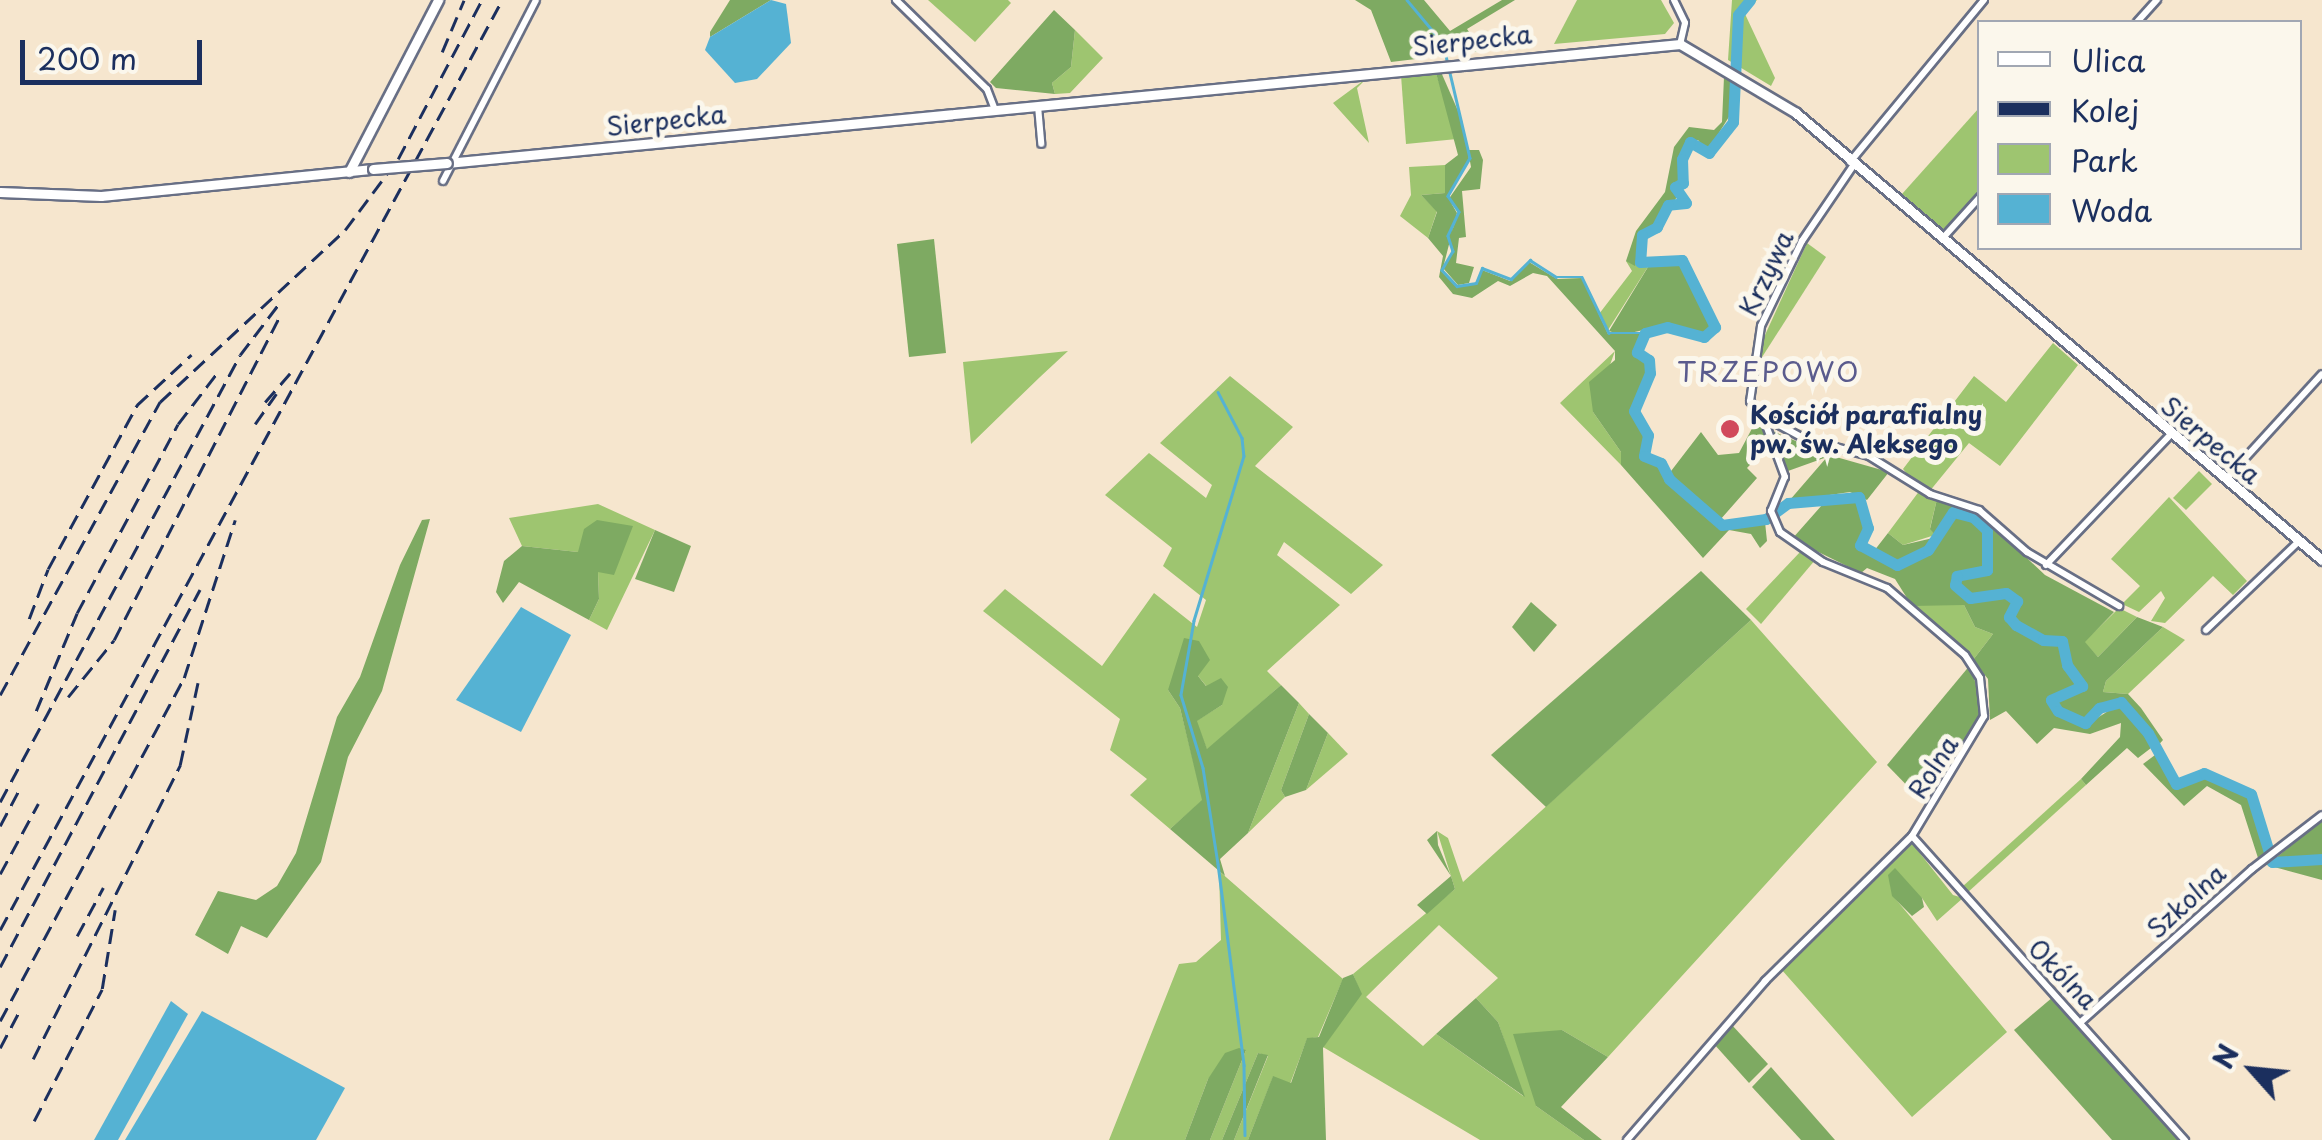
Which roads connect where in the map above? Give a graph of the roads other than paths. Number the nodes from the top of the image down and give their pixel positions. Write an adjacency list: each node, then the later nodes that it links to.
1 (438, 0): 14 (street)
2 (536, 0): 12 (street)
3 (896, 0): 10 (street)
4 (1674, 0): 8 (street)
5 (1984, 0): 13 (street, Krzywa)
6 (2157, 0): 7 (street)
7 (2139, 20)
8 (1680, 44): 9 (street, Sierpecka); 13 (street, Sierpecka)
9 (1037, 103): 10 (street, Sierpecka); 11 (street)
10 (994, 107): 12 (street, Sierpecka)
11 (1041, 144)
12 (450, 162): 14 (street, Sierpecka, bridge); 15 (street)
13 (1851, 164): 18 (street, Sierpecka); 20 (street, Krzywa)
14 (349, 172): 16 (street, Sierpecka)
15 (443, 181)
16 (0, 192)
17 (1977, 200): 18 (street)
18 (1942, 239): 21 (street, Sierpecka)
19 (2322, 374): 22 (street)
20 (1763, 417): 25 (street); 29 (street, Rolna)
21 (2172, 433): 22 (street, Sierpecka); 25 (street)
22 (2226, 479): 23 (street, Sierpecka)
23 (2300, 540): 24 (street, Sierpecka); 27 (street)
24 (2322, 560)
25 (2046, 565): 26 (street)
26 (2120, 606)
27 (2206, 630)
28 (2322, 815): 30 (street, Szkolna)
29 (1912, 836): 30 (street, Okólna); 31 (street, Rolna)
30 (2082, 1021): 32 (street, Okólna)
31 (1626, 1140)
32 (2185, 1140)

